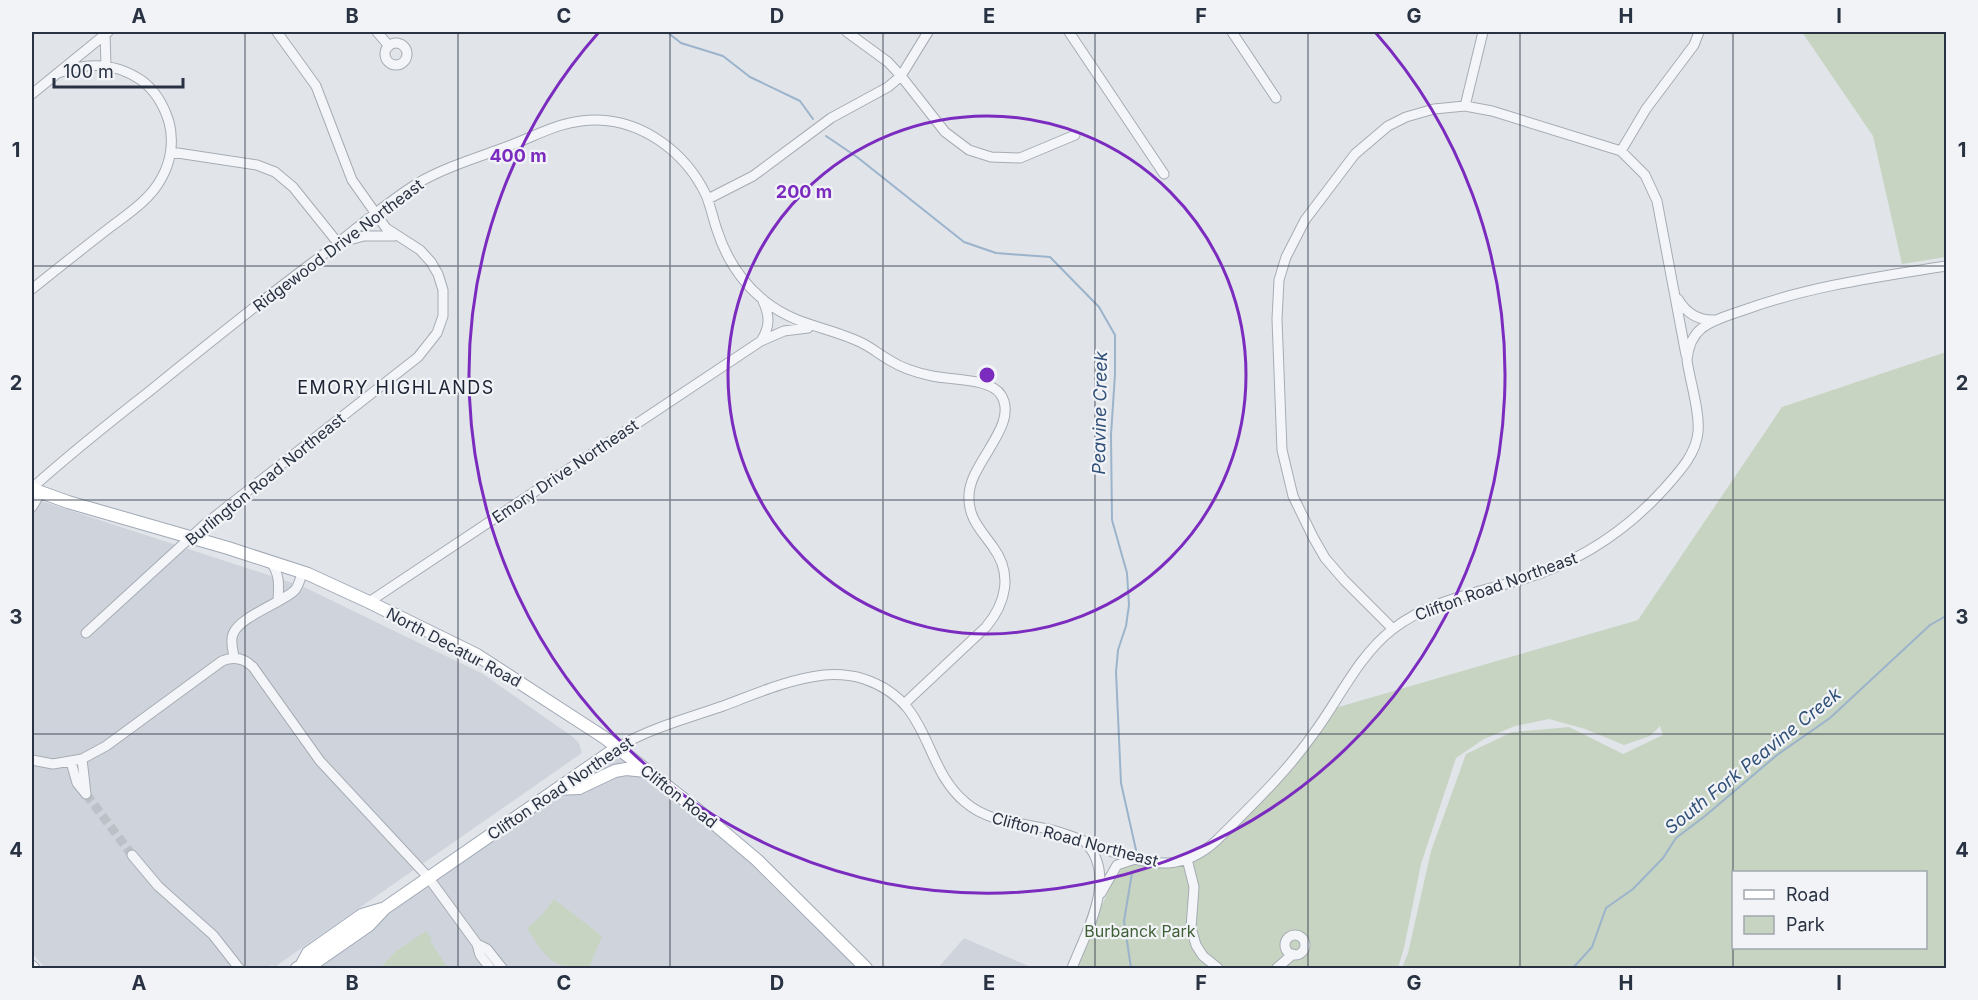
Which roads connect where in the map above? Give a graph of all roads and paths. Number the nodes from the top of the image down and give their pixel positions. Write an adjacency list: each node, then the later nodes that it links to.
1 (277, 32): 22 (street, Burlington Road Northeast)
2 (377, 32): 10 (street)
3 (847, 32): 13 (street)
4 (928, 32): 13 (street)
5 (1069, 32): 20 (street)
6 (1232, 32): 15 (street)
7 (1483, 32): 16 (street)
8 (1700, 32): 18 (street)
9 (106, 33): 11 (street); 12 (street)
10 (389, 46)
11 (106, 65): 12 (street); 19 (street)
12 (58, 73): 14 (street)
13 (901, 76): 17 (street); 21 (street)
14 (32, 94)
15 (1275, 98)
16 (1466, 106): 18 (street); 40 (street)
17 (1075, 135)
18 (1621, 151): 26 (street, Clifton Road Northeast)
19 (171, 152): 24 (street); 27 (street)
20 (1164, 174)
21 (708, 199): 22 (street, Ridgewood Drive Northeast); 28 (street, Ridgewood Drive Northeast)
22 (376, 213): 23 (street, Burlington Road Northeast); 24 (street, Ridgewood Drive Northeast)
23 (397, 236): 24 (street); 35 (street, Burlington Road Northeast)
24 (338, 243): 33 (street, Ridgewood Drive Northeast)
25 (1947, 266): 29 (street)
26 (1673, 287): 29 (street); 32 (street, Clifton Road Northeast)
27 (32, 289)
28 (762, 299): 30 (street, Ridgewood Drive Northeast); 31 (street)
29 (1721, 318): 32 (street)
30 (822, 329): 31 (street, Emory Drive Northeast); 43 (street, Ridgewood Drive Northeast)
31 (761, 341): 39 (street, Emory Drive Northeast)
32 (1687, 360): 40 (street, Clifton Road Northeast)
33 (35, 490): 34 (street, Ridgewood Drive Northeast); 35 (main road, North Decatur Road)
34 (32, 507)
35 (190, 538): 36 (main road, North Decatur Road); 41 (street, Burlington Road Northeast)
36 (270, 561): 37 (main road, North Decatur Road); 38 (street)
37 (303, 572): 38 (street); 39 (main road, North Decatur Road)
38 (278, 600): 42 (street)
39 (369, 602): 44 (main road, North Decatur Road)
40 (1393, 629): 56 (street, Clifton Road Northeast)
41 (86, 633)
42 (234, 657): 46 (street); 57 (street)
43 (904, 704): 44 (street, Clifton Road Northeast); 53 (street, Clifton Road Northeast)
44 (618, 747): 45 (main road); 49 (main road, North Decatur Road)
45 (602, 758): 50 (main road, Clifton Road Northeast); 52 (main road)
46 (82, 759): 48 (street); 48 (street)
47 (32, 760): 48 (street)
48 (71, 762)
49 (648, 771): 50 (main road); 51 (main road, North Decatur Road)
50 (556, 789): 52 (main road, Clifton Road Northeast)
51 (687, 802): 69 (main road, Clifton Road)
52 (525, 810): 57 (main road, Clifton Road Northeast)
53 (1085, 842): 55 (street, Clifton Road Northeast); 58 (street)
54 (132, 855): 65 (street)
55 (1138, 859): 56 (street, Clifton Road Northeast); 58 (street)
56 (1187, 859): 71 (street)
57 (433, 874): 59 (street); 63 (main road)
58 (1100, 895): 70 (street)
59 (477, 944): 61 (street); 68 (street)
60 (1293, 954): 72 (street)
61 (480, 955): 66 (street); 67 (street)
62 (32, 965): 64 (street)
63 (299, 967)
64 (35, 969)
65 (238, 969)
66 (485, 969)
67 (490, 969)
68 (502, 969)
69 (866, 969)
70 (1072, 969)
71 (1218, 969)
72 (1277, 969)

